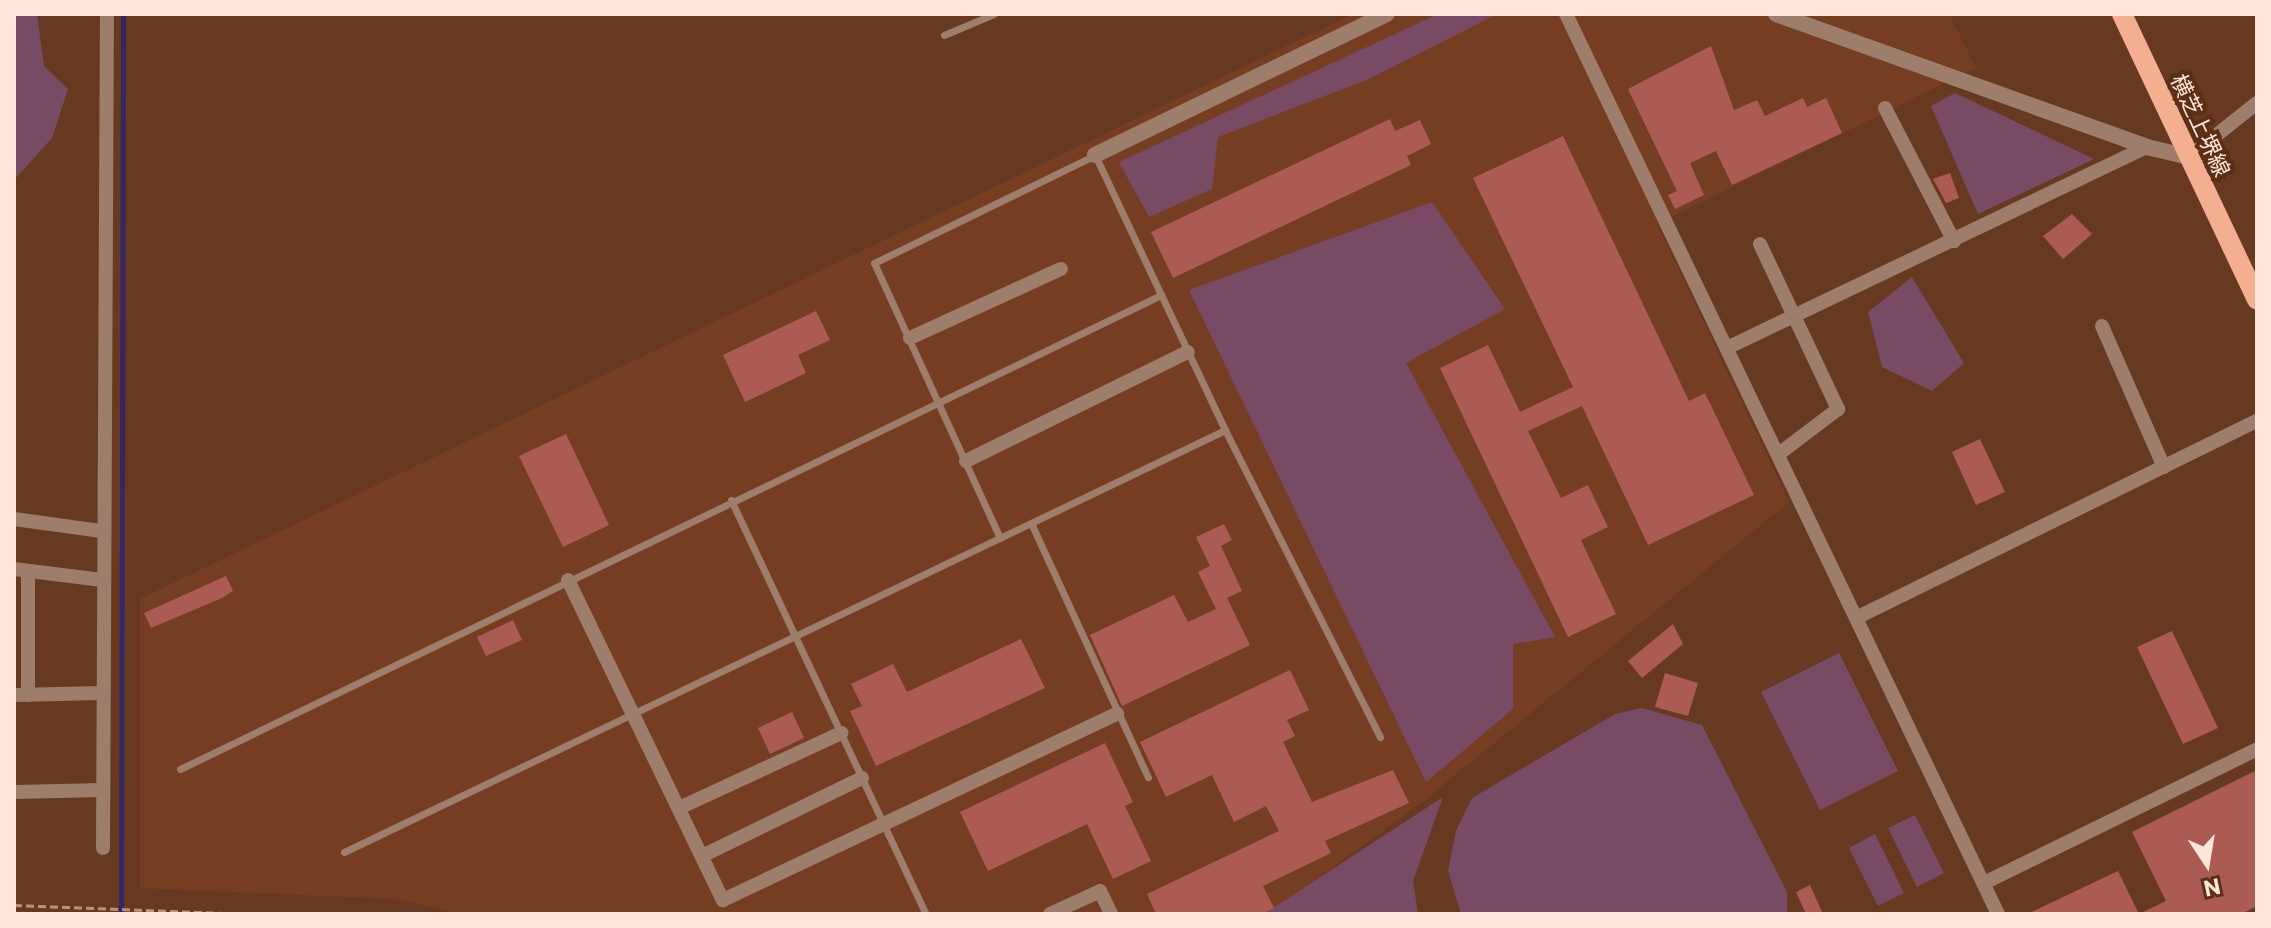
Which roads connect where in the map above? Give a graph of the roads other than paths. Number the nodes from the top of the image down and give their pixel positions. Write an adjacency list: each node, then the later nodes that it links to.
1 (107, 14): 32 (street)
2 (994, 14): 7 (lane)
3 (1387, 14): 11 (street)
4 (1566, 14): 21 (street)
5 (1776, 14): 10 (street)
6 (2122, 14): 12 (main road, 横芝上堺線)
7 (944, 35)
8 (2257, 103): 12 (street)
9 (1885, 108): 13 (street)
10 (2147, 147): 12 (street); 13 (street)
11 (1095, 155): 16 (lane); 20 (lane)
12 (2189, 157): 17 (main road, 横芝上堺線)
13 (1954, 241): 18 (street)
14 (1760, 244): 18 (street)
15 (1061, 269): 20 (street)
16 (1161, 295): 22 (lane); 23 (lane)
17 (2257, 300)
18 (1794, 316): 21 (street); 26 (street)
19 (2102, 326): 28 (street)
20 (910, 338): 23 (lane)
21 (1729, 347): 26 (street)
22 (1188, 352): 25 (lane); 27 (street)
23 (939, 398): 27 (lane); 29 (lane)
24 (2257, 421): 28 (street)
25 (1225, 430): 31 (lane); 44 (lane)
26 (1780, 453): 37 (street)
27 (966, 461): 33 (lane)
28 (2164, 467): 37 (street)
29 (731, 500): 36 (lane); 38 (lane)
30 (14, 519): 32 (street)
31 (1031, 523): 33 (lane); 42 (lane)
32 (102, 531): 35 (street)
33 (1000, 538): 38 (lane)
34 (21, 570): 35 (street); 40 (street)
35 (102, 580): 39 (street)
36 (568, 580): 41 (street); 46 (lane)
37 (1858, 617): 56 (street)
38 (795, 635): 41 (lane); 43 (lane)
39 (103, 693): 40 (street); 49 (street)
40 (21, 695)
41 (633, 713): 51 (street); 54 (lane)
42 (1117, 714): 47 (lane); 52 (street)
43 (841, 733): 48 (lane); 51 (street)
44 (1380, 737)
45 (2257, 749): 56 (street)
46 (180, 769)
47 (1148, 777)
48 (862, 778): 52 (lane); 55 (street)
49 (103, 790): 50 (street); 53 (street)
50 (14, 792)
51 (679, 808): 55 (street)
52 (885, 826): 55 (street); 57 (lane)
53 (103, 848)
54 (344, 852)
55 (702, 856)
56 (1984, 883): 60 (street)
57 (926, 914)
58 (1050, 914): 59 (street)
59 (1111, 914)
60 (1998, 914)

